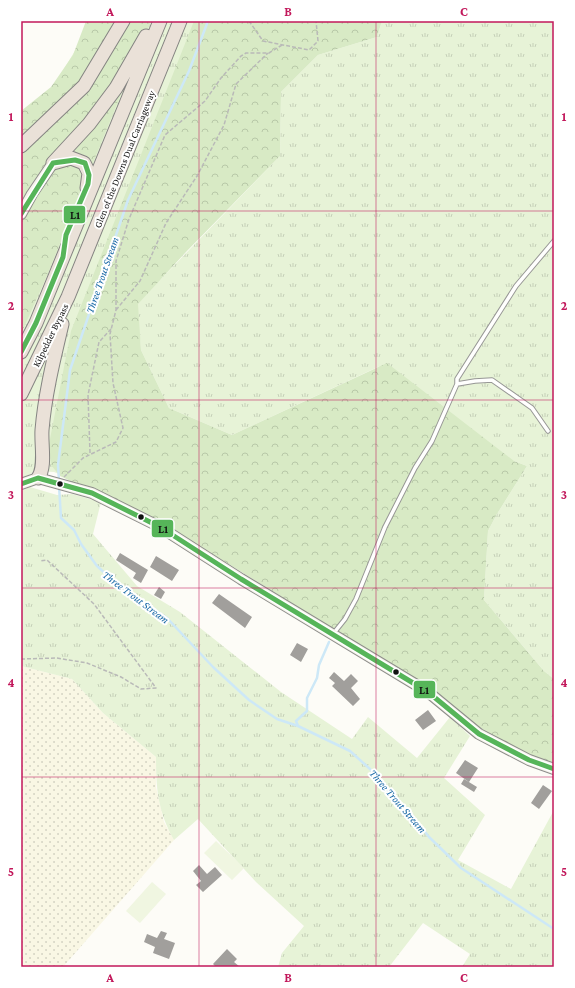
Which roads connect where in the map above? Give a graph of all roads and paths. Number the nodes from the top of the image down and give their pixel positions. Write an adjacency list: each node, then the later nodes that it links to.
1 (123, 21): 9 (highway)
2 (154, 21): 10 (highway)
3 (160, 21): 13 (highway, Glen of the Downs Dual Carriageway)
4 (180, 21): 14 (highway, Glen of the Downs Dual Carriageway)
5 (249, 21): 7 (path)
6 (316, 21): 7 (path)
7 (282, 45): 8 (path)
8 (269, 53): 15 (path); 15 (path)
9 (21, 146)
10 (53, 163): 11 (main road); 13 (highway)
11 (21, 214)
12 (554, 241): 18 (lane)
13 (63, 257): 17 (highway, Kilpedder Bypass)
14 (68, 297): 19 (highway, Kilpedder Bypass); 22 (highway)
15 (116, 310): 16 (path)
16 (111, 328): 21 (path); 21 (path)
17 (21, 352)
18 (457, 384): 20 (lane); 26 (lane)
19 (21, 394)
20 (548, 431)
21 (90, 453): 23 (path)
22 (38, 478): 23 (main road); 24 (main road)
23 (61, 483): 26 (main road)
24 (21, 484)
25 (40, 561): 27 (path)
26 (332, 635): 28 (main road)
27 (21, 659)
28 (554, 769)

